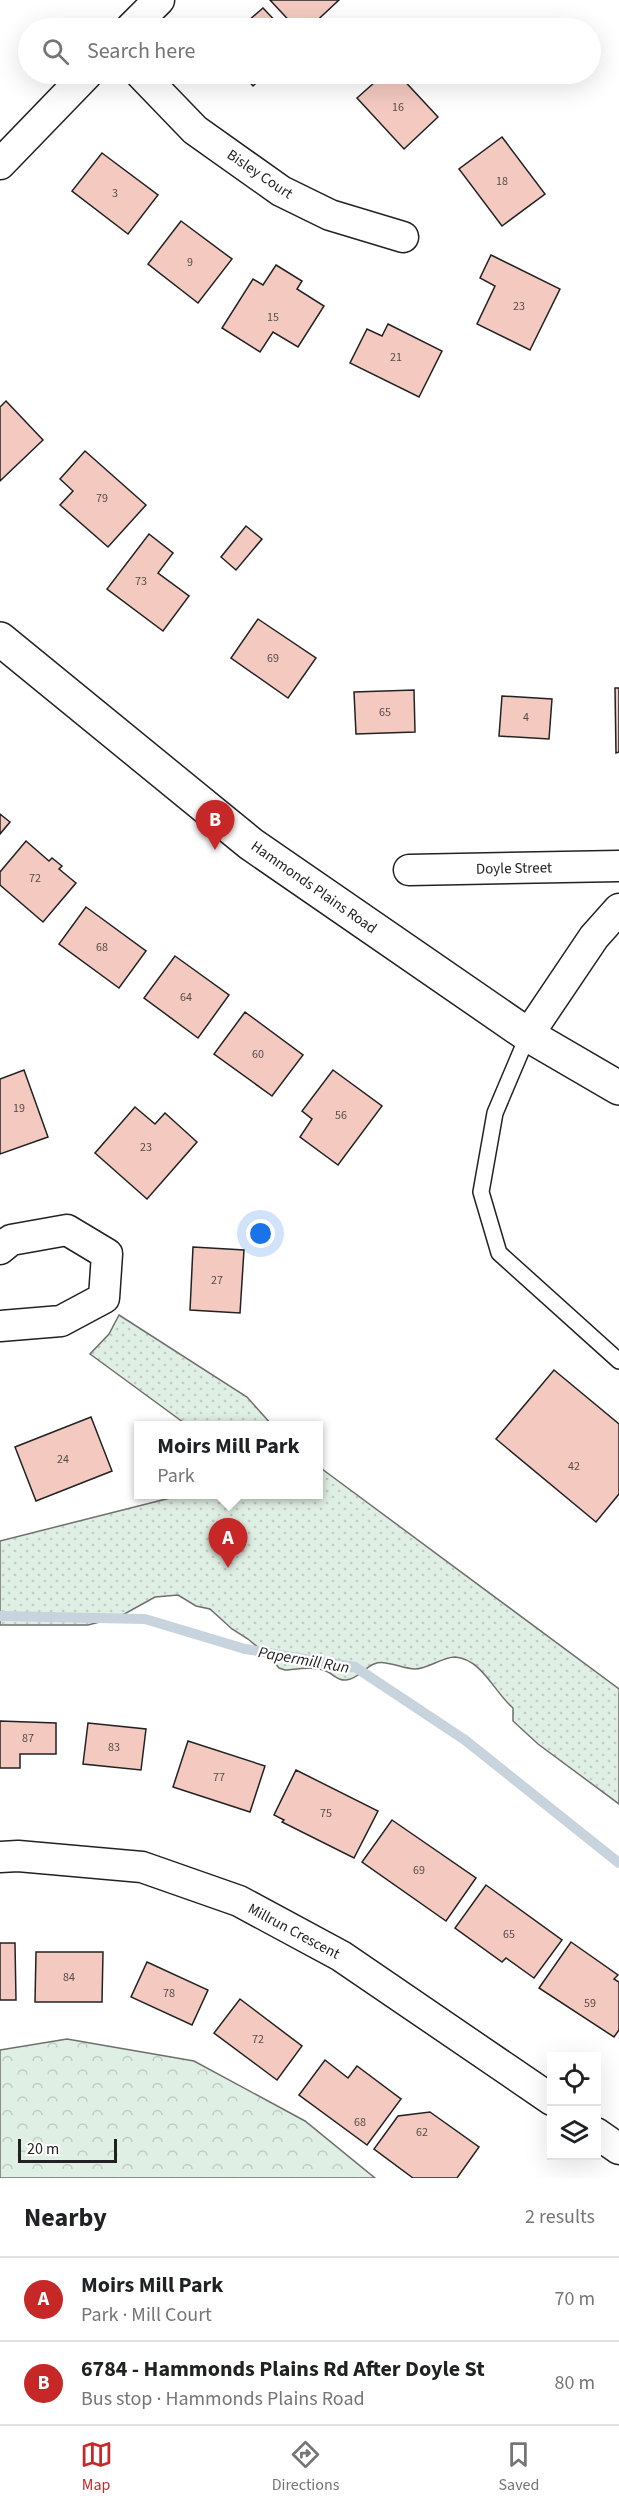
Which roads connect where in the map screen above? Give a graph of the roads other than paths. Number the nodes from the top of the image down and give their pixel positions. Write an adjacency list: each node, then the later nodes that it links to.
1 (159, 0): 2 (street)
2 (141, 18)
3 (77, 84): 5 (street)
4 (151, 84): 6 (street, Bisley Court)
5 (0, 164)
6 (403, 237)
7 (0, 639): 11 (main road, Hammonds Plains Road)
8 (619, 866): 9 (street, Doyle Street)
9 (409, 870)
10 (619, 909): 11 (street)
11 (528, 1035): 12 (main road, Hammonds Plains Road); 15 (lane)
12 (619, 1088)
13 (0, 1249): 14 (street)
14 (0, 1326)
15 (619, 1361)
16 (0, 1857): 17 (street, Millrun Crescent)
17 (547, 2097)
18 (601, 2136): 19 (street)
19 (619, 2149)

